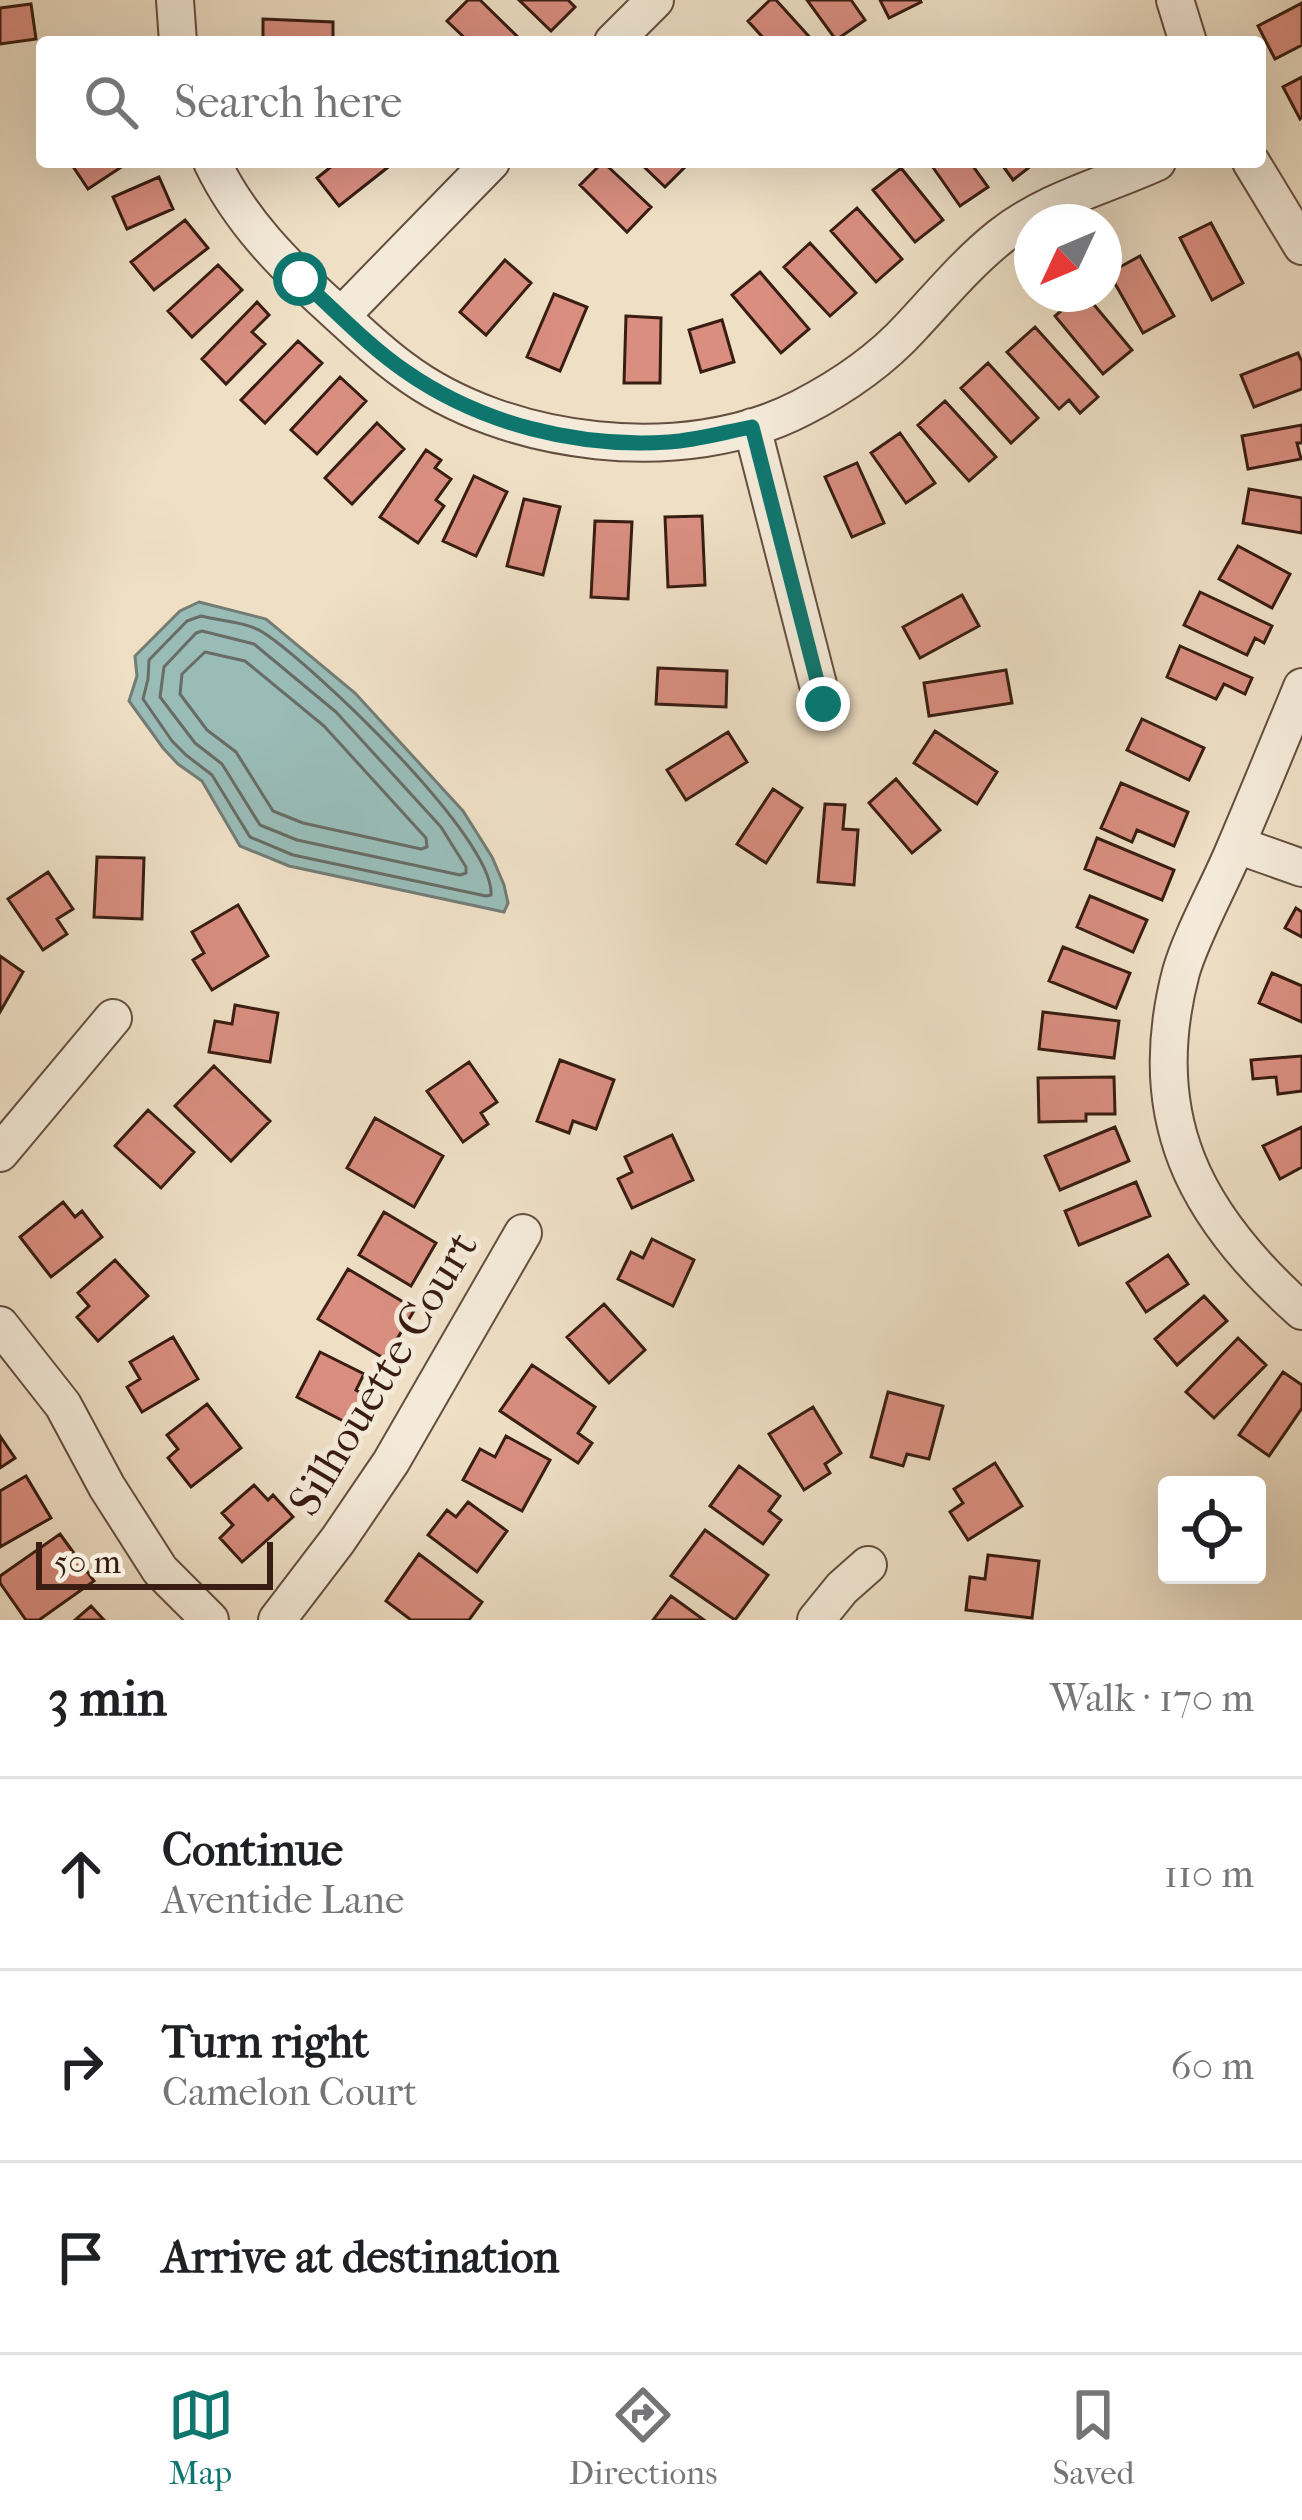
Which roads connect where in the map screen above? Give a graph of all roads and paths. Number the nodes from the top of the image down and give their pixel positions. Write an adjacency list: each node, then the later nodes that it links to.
1 (176, 0): 4 (street)
2 (656, 0): 5 (street)
3 (1174, 0): 6 (street)
4 (178, 36)
5 (619, 36)
6 (1186, 36)
7 (215, 168): 12 (street)
8 (485, 168): 12 (street)
9 (1143, 168): 13 (street)
10 (1255, 168): 11 (street)
11 (1302, 246)
12 (341, 316): 13 (street)
13 (752, 427): 15 (street)
14 (1302, 687): 16 (street)
15 (823, 704)
16 (1237, 845): 17 (street); 21 (street)
17 (1302, 868)
18 (113, 1018): 19 (street)
19 (0, 1153)
20 (524, 1233): 25 (street, Silhouette Court)
21 (1302, 1311)
22 (0, 1325): 24 (street)
23 (868, 1565): 26 (street)
24 (210, 1620)
25 (277, 1620)
26 (816, 1620)

